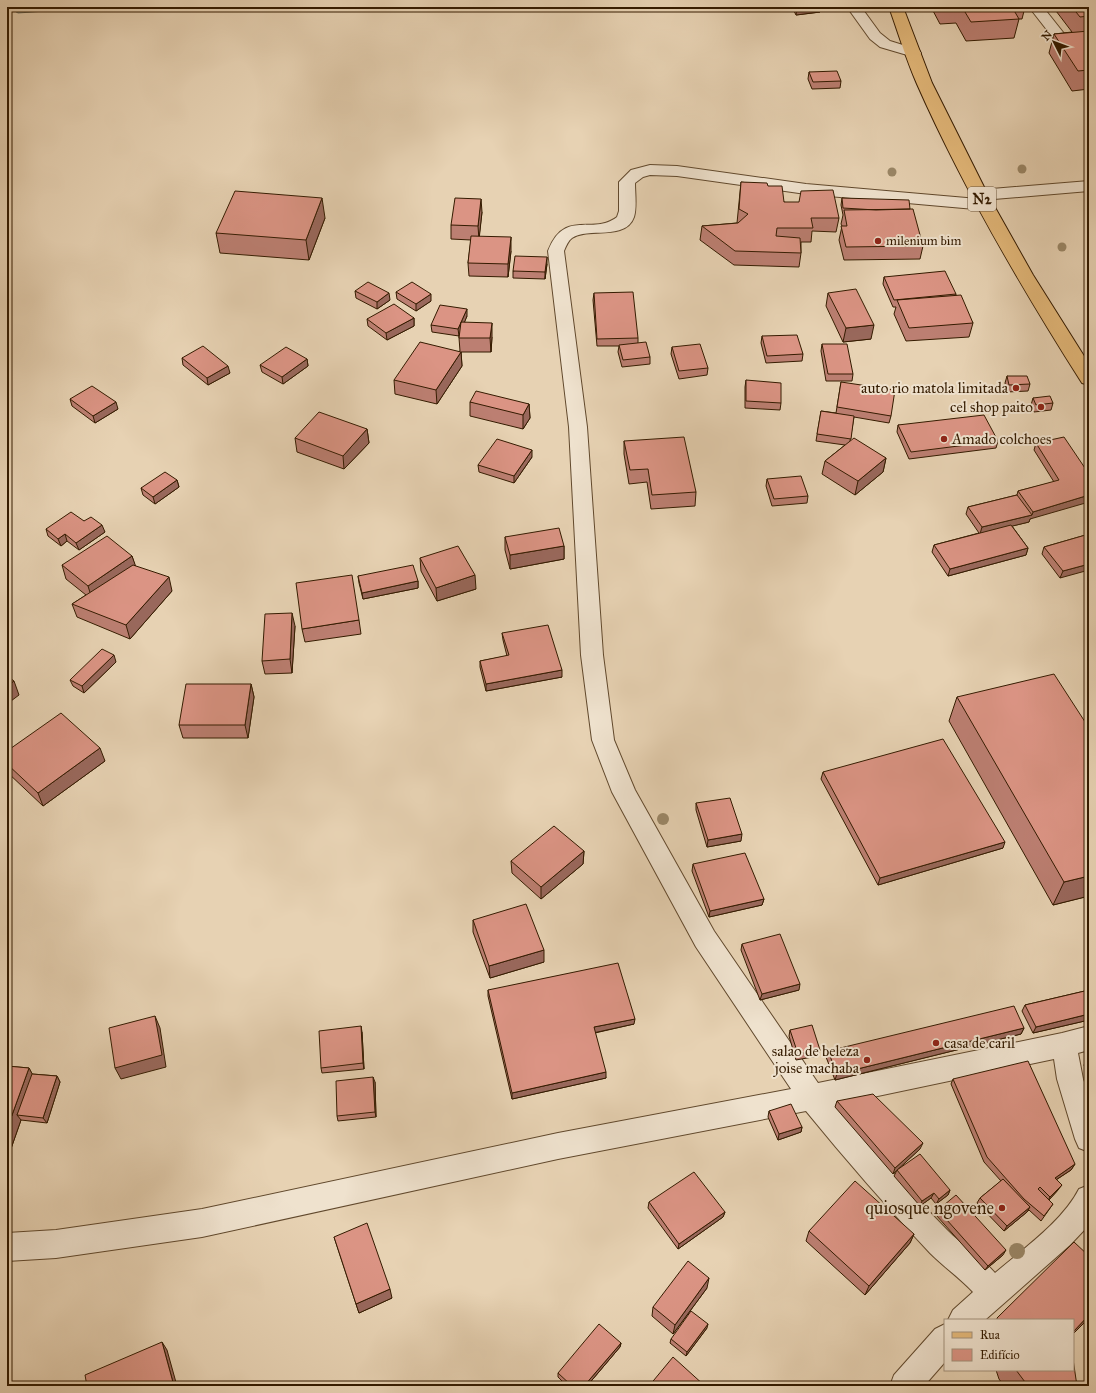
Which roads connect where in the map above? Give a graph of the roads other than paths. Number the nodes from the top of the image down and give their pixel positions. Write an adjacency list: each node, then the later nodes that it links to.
1 (854, 7): 5 (street)
2 (896, 7): 5 (main road, N2)
3 (1036, 7): 4 (street)
4 (1059, 36)
5 (914, 53): 7 (main road, N2)
6 (1089, 186): 7 (street)
7 (983, 200): 8 (main road, N2); 11 (street)
8 (1089, 379)
9 (1089, 1038): 10 (street)
10 (1062, 1044): 11 (street); 12 (street)
11 (812, 1097): 14 (street); 15 (street)
12 (1089, 1139)
13 (1089, 1199): 15 (street)
14 (7, 1247)
15 (993, 1293): 16 (street)
16 (963, 1319)
17 (944, 1340): 18 (street)
18 (904, 1386)

